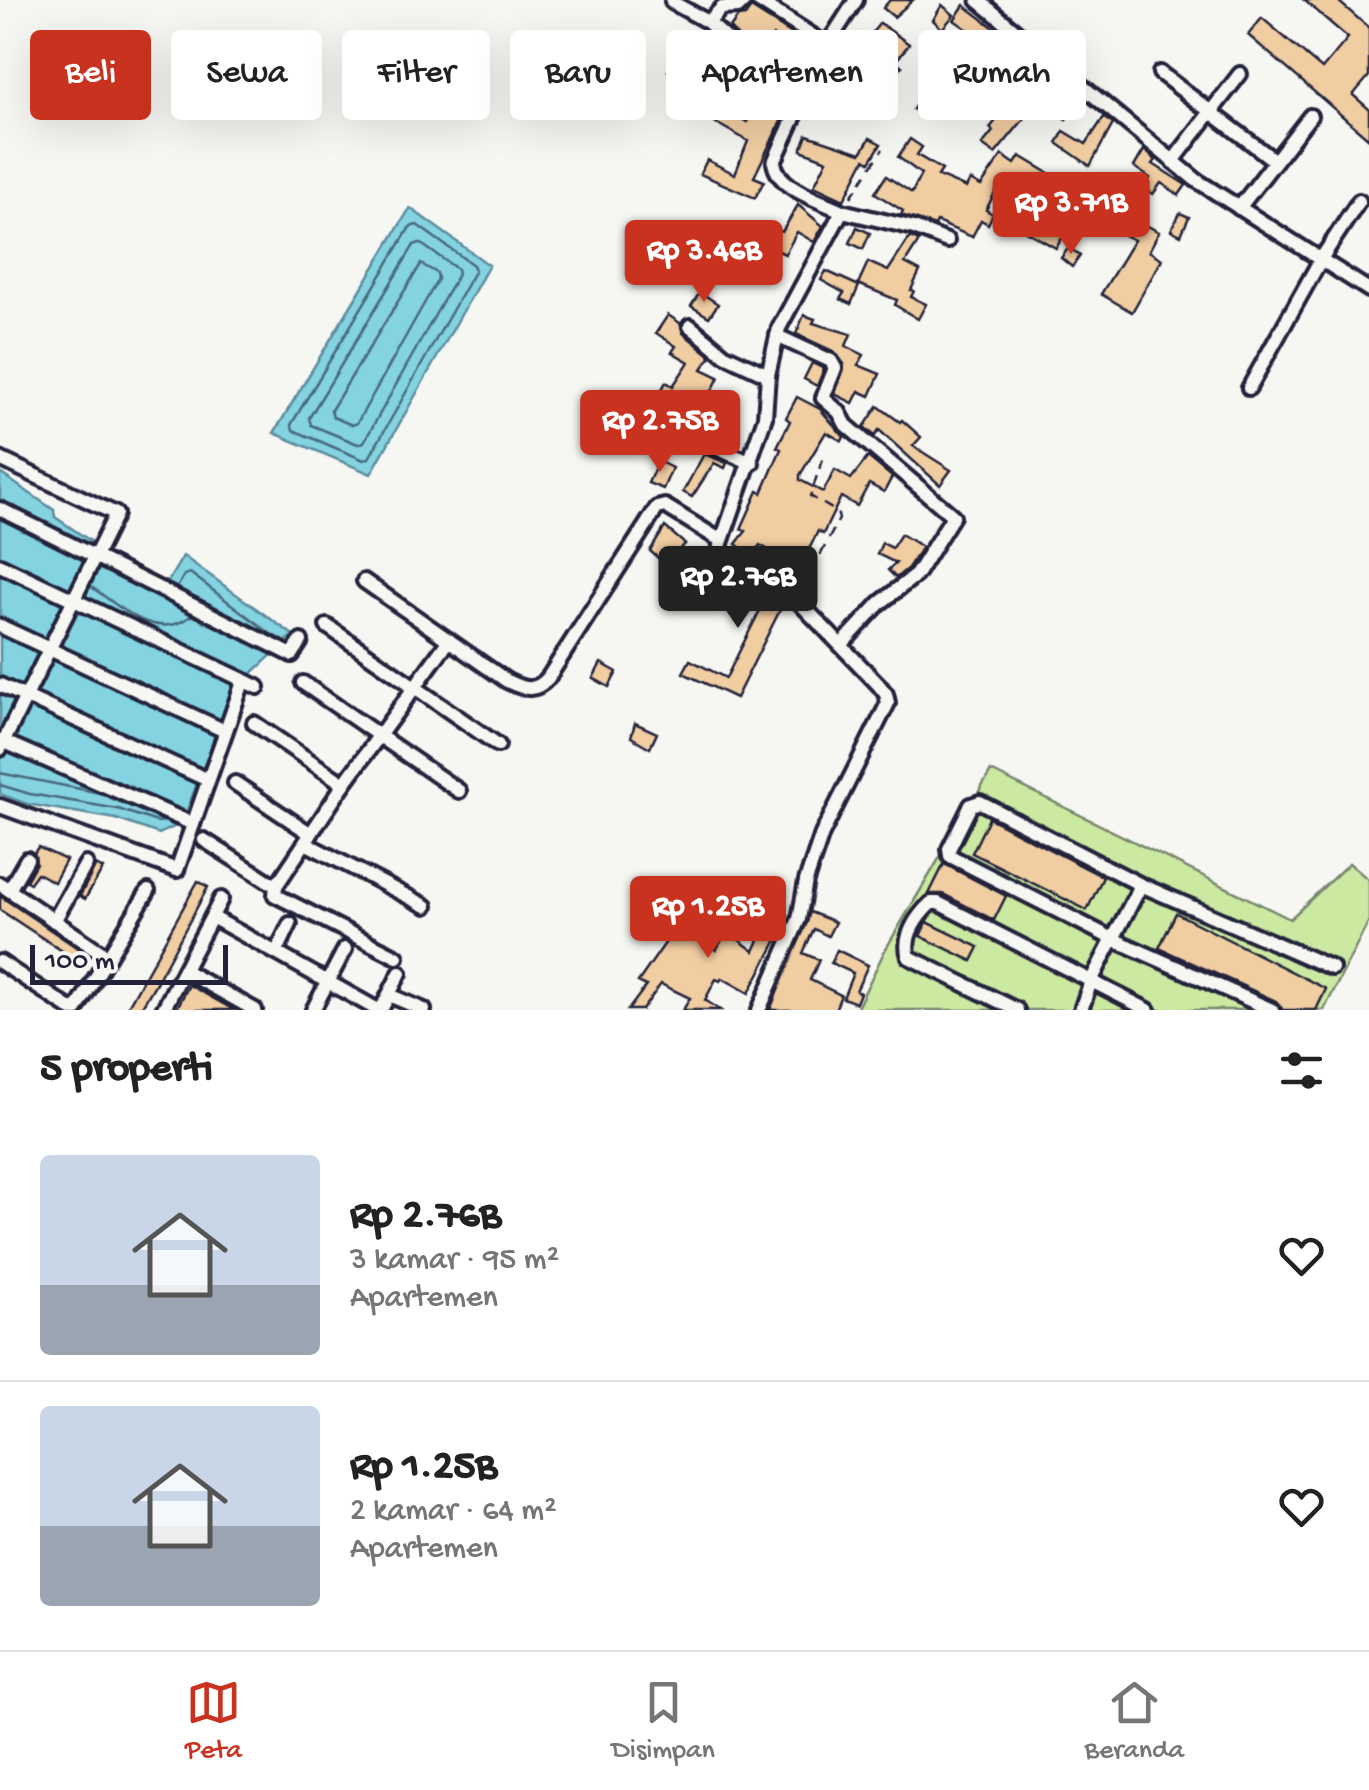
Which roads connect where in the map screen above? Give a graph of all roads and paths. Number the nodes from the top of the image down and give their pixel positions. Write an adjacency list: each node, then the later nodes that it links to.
1 (745, 0): 6 (street)
2 (757, 0): 8 (street)
3 (856, 0): 9 (street)
4 (978, 0): 17 (street)
5 (672, 2): 6 (street)
6 (708, 22): 7 (street)
7 (717, 30)
8 (803, 30)
9 (837, 30)
10 (1160, 73): 12 (street)
11 (1240, 74): 12 (street)
12 (1210, 113): 16 (street); 17 (street)
13 (1310, 116): 16 (street)
14 (792, 120): 20 (street)
15 (883, 149): 20 (path)
16 (1276, 160): 19 (street)
17 (1173, 161): 19 (street)
18 (1358, 200): 22 (street)
19 (1238, 208): 22 (street)
20 (842, 211): 21 (street); 25 (street)
21 (947, 242)
22 (1321, 259): 23 (street); 27 (street)
23 (1369, 290)
24 (690, 326): 26 (street)
25 (777, 336): 26 (street); 43 (street)
26 (768, 375): 31 (street)
27 (1249, 388)
28 (662, 417): 31 (street)
29 (826, 454): 37 (path)
30 (0, 459): 34 (street)
31 (752, 463): 33 (street)
32 (0, 509): 34 (street)
33 (720, 540): 37 (street); 41 (street)
34 (96, 557): 38 (street); 42 (street)
35 (0, 565): 38 (street)
36 (364, 581): 41 (street)
37 (797, 600): 43 (street)
38 (73, 601): 44 (street); 45 (street)
39 (0, 626): 44 (street)
40 (327, 626): 49 (street)
41 (449, 640): 49 (street)
42 (300, 642)
43 (842, 644): 93 (street)
44 (49, 650): 50 (street); 52 (street)
45 (243, 682): 48 (street); 52 (street)
46 (303, 683): 53 (street)
47 (0, 686): 50 (street)
48 (258, 687)
49 (414, 688): 53 (street); 55 (street)
50 (26, 698): 54 (street); 56 (street)
51 (254, 723): 58 (street)
52 (225, 731): 56 (street)
53 (378, 737): 58 (street); 59 (street)
54 (1, 744): 61 (street)
55 (498, 745)
56 (208, 780): 61 (street)
57 (235, 783): 62 (street)
58 (344, 784): 62 (street)
59 (459, 791)
60 (0, 806): 61 (street)
61 (192, 824)
62 (308, 838): 67 (street); 71 (street)
63 (204, 840): 67 (street)
64 (28, 859): 68 (street)
65 (86, 864): 73 (street)
66 (1141, 884): 75 (street); 75 (street); 81 (street)
67 (276, 886): 79 (street)
68 (4, 887): 73 (street)
69 (148, 890): 78 (street)
70 (221, 898): 72 (street)
71 (426, 906)
72 (212, 916): 77 (street); 82 (street)
73 (54, 920): 78 (street)
74 (290, 924): 77 (street)
75 (1114, 940): 84 (street); 97 (street)
76 (345, 950): 85 (street)
77 (277, 951): 85 (street)
78 (108, 957): 87 (street)
79 (397, 957)
80 (0, 962): 87 (street)
81 (1332, 968)
82 (185, 971): 88 (street); 89 (street)
83 (400, 973): 86 (street)
84 (1091, 981): 94 (street); 95 (street); 96 (street)
85 (328, 983): 90 (street); 91 (street)
86 (389, 995): 91 (street); 92 (street)
87 (74, 1010)
88 (162, 1010)
89 (255, 1010)
90 (313, 1010)
91 (380, 1010)
92 (424, 1010)
93 (759, 1010)
94 (1017, 1010)
95 (1081, 1010)
96 (1148, 1010)
97 (1272, 1010)

